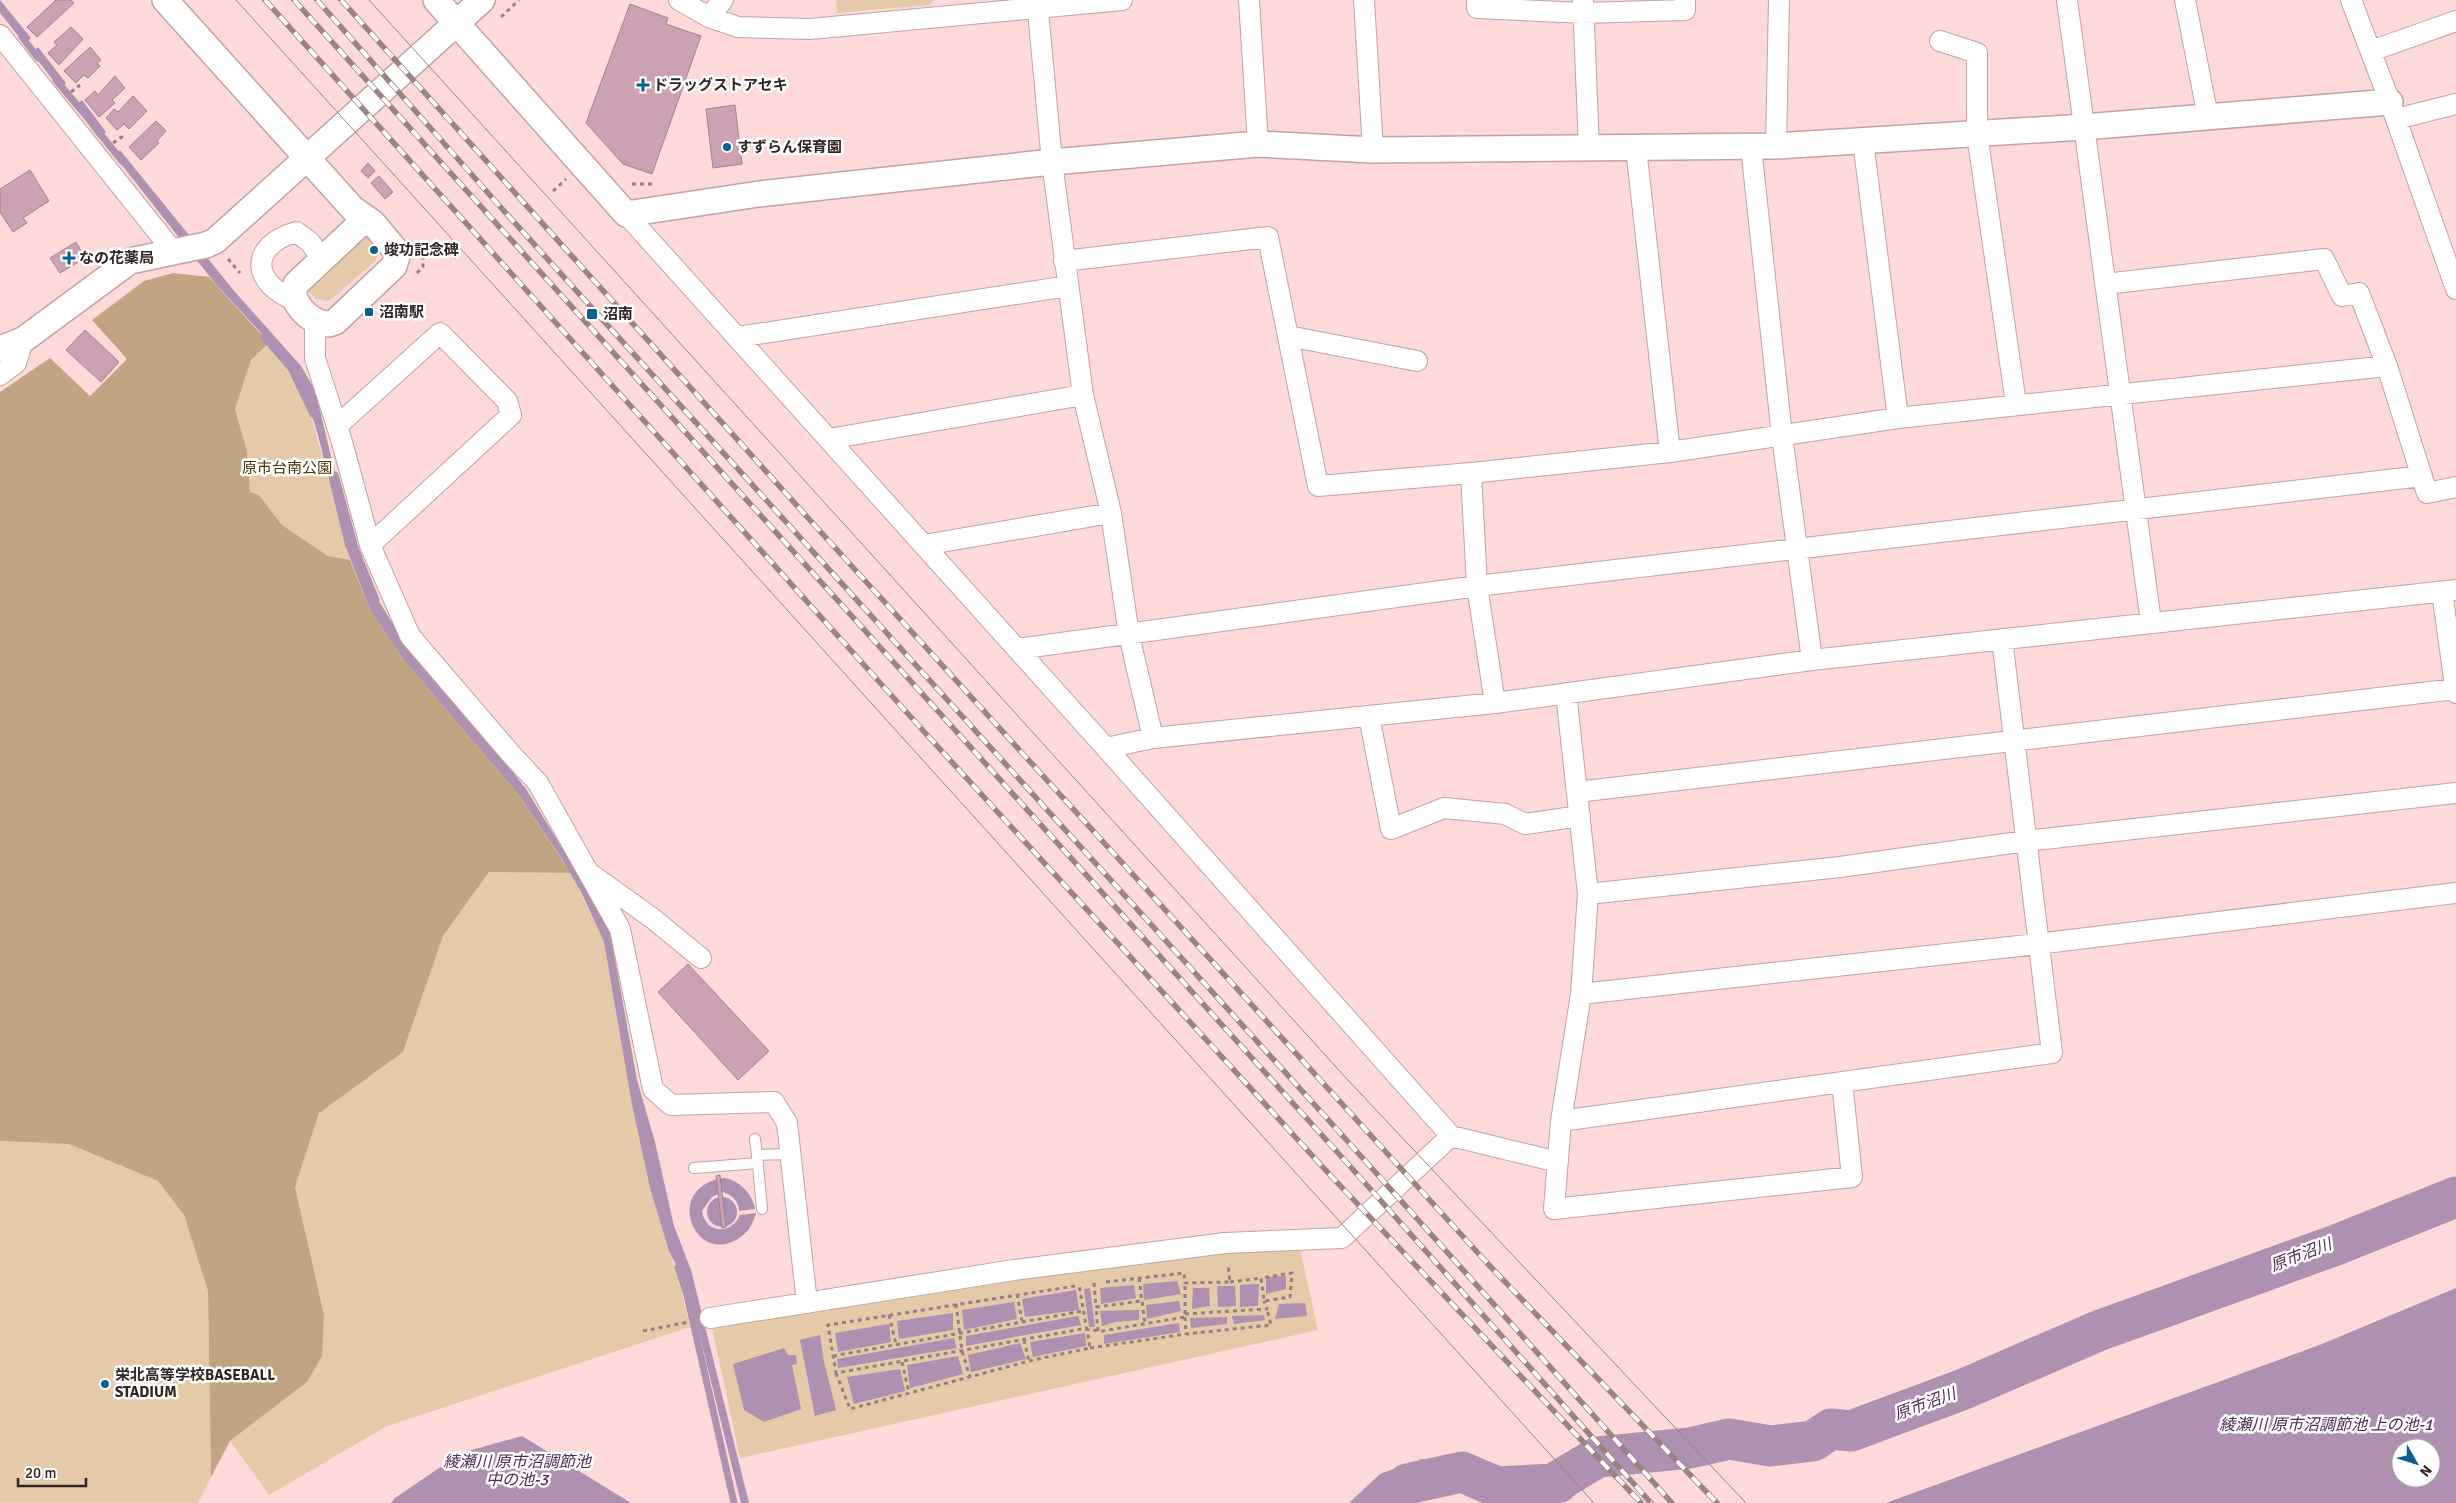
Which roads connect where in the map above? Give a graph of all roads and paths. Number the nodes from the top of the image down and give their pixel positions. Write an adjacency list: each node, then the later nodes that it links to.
1 (165, 0): 40 (street)
2 (436, 0): 22 (street)
3 (482, 0): 22 (street)
4 (519, 0): 20 (path)
5 (679, 0): 19 (street)
6 (723, 0): 19 (street)
7 (1122, 0): 16 (street)
8 (1249, 0): 34 (street)
9 (1364, 0): 39 (street)
10 (1477, 0): 17 (street)
11 (1685, 0): 17 (street)
12 (1779, 0): 35 (street)
13 (2067, 0): 29 (street)
14 (2184, 0): 28 (street)
15 (2351, 0): 25 (street)
16 (1037, 5): 18 (street); 41 (street)
17 (1583, 7): 37 (street)
18 (947, 9): 19 (street)
19 (709, 17)
20 (497, 20)
21 (2456, 21): 25 (street)
22 (456, 23): 40 (street); 48 (street)
23 (0, 35): 51 (street)
24 (1940, 41): 31 (street)
25 (2371, 51): 27 (street)
26 (2456, 104): 27 (street)
27 (2393, 111): 28 (street); 59 (street)
28 (2208, 117): 29 (street)
29 (2084, 127): 31 (street); 57 (street)
30 (126, 134): 32 (path)
31 (1977, 134): 33 (street); 70 (street)
32 (122, 137)
33 (1863, 141): 35 (street); 71 (street)
34 (1258, 144): 39 (street); 41 (street)
35 (1776, 146): 36 (street)
36 (1751, 147): 38 (street); 73 (street)
37 (1589, 148): 38 (street); 39 (street)
38 (1636, 148): 75 (street)
39 (1373, 150)
40 (306, 158): 49 (street); 51 (street)
41 (1052, 162): 48 (street); 55 (street)
42 (560, 171): 43 (path)
43 (566, 178): 46 (path); 47 (path)
44 (626, 181): 45 (path)
45 (662, 183)
46 (572, 184)
47 (553, 191)
48 (626, 214): 63 (street)
49 (360, 221): 53 (street); 61 (street)
50 (421, 249): 52 (path)
51 (172, 251): 64 (street)
52 (424, 257): 54 (path); 56 (path)
53 (322, 258): 60 (street); 60 (street)
54 (456, 258)
55 (1064, 261): 58 (street); 62 (street)
56 (416, 274)
57 (2106, 284): 66 (street); 68 (street)
58 (1068, 286): 63 (street); 69 (street)
59 (2456, 289)
60 (295, 300): 61 (street)
61 (315, 322): 72 (street)
62 (1288, 336): 65 (street); 76 (street)
63 (738, 337): 74 (street)
64 (11, 344): 67 (street)
65 (1417, 361)
66 (2387, 366): 68 (street); 77 (street)
67 (0, 375)
68 (2120, 393): 70 (street); 79 (street)
69 (1083, 395): 74 (street); 80 (street)
70 (2016, 404): 71 (street)
71 (1898, 418): 73 (street)
72 (337, 426): 81 (street); 81 (street)
73 (1782, 436): 75 (street); 83 (street)
74 (829, 439): 82 (street)
75 (1670, 452): 76 (street)
76 (1471, 473): 84 (street)
77 (2422, 476): 78 (street); 79 (street)
78 (2456, 487)
79 (2134, 510): 83 (street); 86 (street)
80 (1111, 513): 82 (street); 87 (street)
81 (370, 545): 103 (street)
82 (924, 545): 89 (street)
83 (1796, 549): 84 (street); 90 (street)
84 (1477, 586): 87 (street); 94 (street)
85 (2449, 591): 86 (street); 91 (street)
86 (2151, 622): 88 (street)
87 (1129, 635): 89 (street); 96 (street)
88 (2002, 639): 90 (street); 97 (street)
89 (1017, 650): 98 (street)
90 (1812, 660): 92 (street)
91 (2455, 689): 93 (street); 97 (street)
92 (1566, 693): 94 (street); 99 (street)
93 (2456, 694)
94 (1496, 703): 95 (street)
95 (1369, 716): 96 (street); 101 (street)
96 (1153, 738): 98 (street)
97 (2014, 742): 99 (street); 102 (street)
98 (1106, 748): 111 (street)
99 (1577, 792): 101 (street)
100 (2456, 793): 102 (street)
101 (1580, 816): 105 (street)
102 (2026, 841): 105 (street); 106 (street)
103 (586, 871): 107 (street); 113 (street)
104 (2456, 892): 106 (street)
105 (1588, 894): 108 (street)
106 (2038, 944): 108 (street); 109 (street)
107 (701, 958)
108 (1581, 994): 110 (street)
109 (1842, 1082): 110 (street); 115 (street)
110 (1561, 1121): 115 (street)
111 (1450, 1136): 115 (street); 118 (street)
112 (755, 1140): 114 (lane)
113 (790, 1154): 114 (lane); 128 (street)
114 (757, 1159): 116 (lane); 117 (lane)
115 (1558, 1162)
116 (694, 1168)
117 (762, 1209)
118 (1225, 1243): 121 (path); 128 (street)
119 (1139, 1278): 122 (path); 123 (path); 126 (path)
120 (1261, 1278): 121 (path); 127 (path); 127 (path)
121 (1230, 1282): 122 (path)
122 (1185, 1283): 134 (path)
123 (1094, 1284): 124 (path); 130 (path)
124 (1079, 1285): 125 (path); 132 (path)
125 (1017, 1294): 129 (path); 136 (path)
126 (1142, 1301): 130 (path); 138 (path)
127 (1264, 1301): 131 (path)
128 (807, 1302): 135 (street)
129 (956, 1304): 133 (path); 142 (path)
130 (1096, 1307): 141 (path)
131 (1267, 1308): 134 (path); 143 (path)
132 (1083, 1311): 136 (path); 139 (path)
133 (889, 1315): 145 (path); 148 (path)
134 (1185, 1315): 138 (path); 143 (path)
135 (710, 1318)
136 (1022, 1321): 142 (path)
137 (678, 1324): 140 (path)
138 (1145, 1324): 141 (path)
139 (1086, 1329): 141 (path); 144 (path); 146 (path)
140 (643, 1331)
141 (1098, 1331)
142 (960, 1332): 145 (path); 147 (path)
143 (1186, 1334): 146 (path)
144 (1024, 1340): 147 (path); 149 (path)
145 (896, 1344): 148 (path)
146 (1090, 1348): 149 (path)
147 (962, 1351): 150 (path); 152 (path)
148 (833, 1356): 151 (path)
149 (1029, 1361): 152 (path)
150 (902, 1362): 151 (path); 153 (path)
151 (836, 1373): 153 (path)
152 (970, 1377): 153 (path)
153 (909, 1393)

